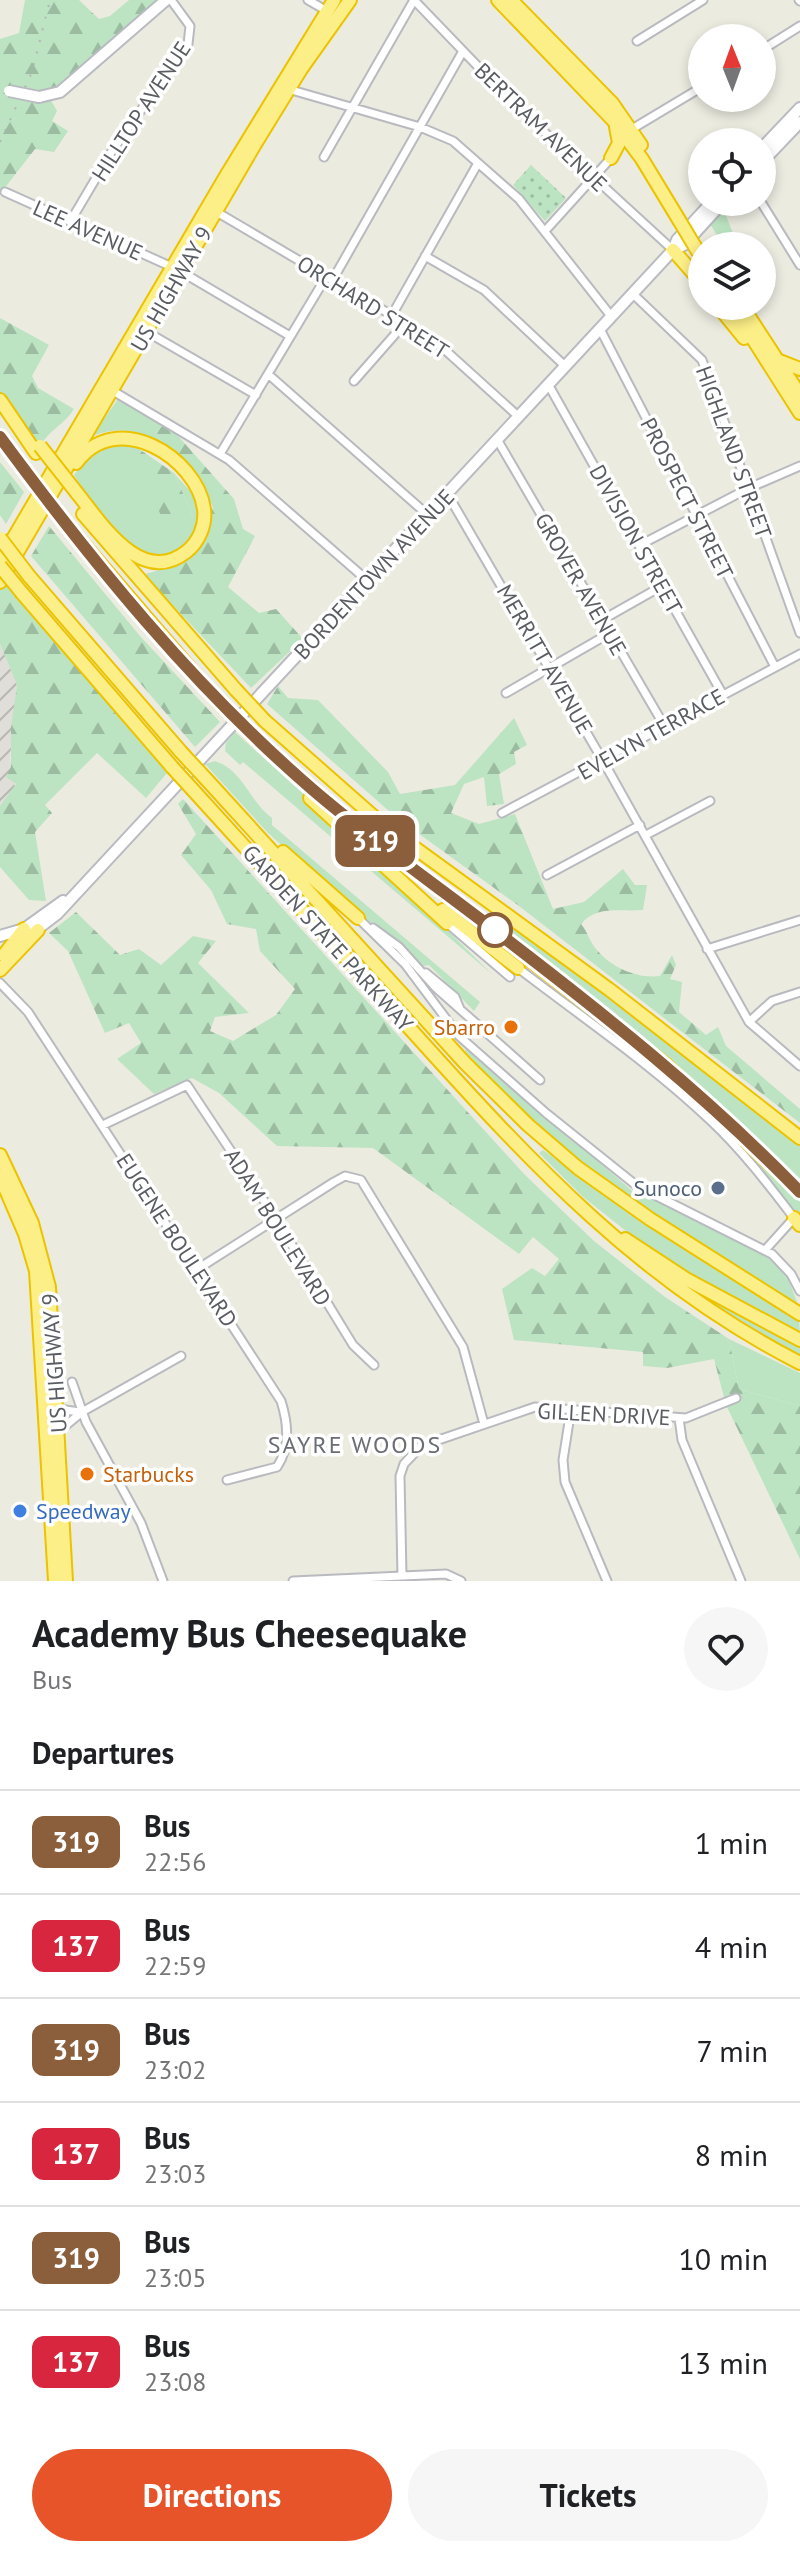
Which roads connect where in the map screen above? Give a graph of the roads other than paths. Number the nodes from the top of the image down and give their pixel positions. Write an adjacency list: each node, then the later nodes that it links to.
1 (168, 0): 17 (street, bridge); 37 (street, HILLTOP AVENUE)
2 (308, 0): 10 (street)
3 (334, 0): 10 (highway, US HIGHWAY 9)
4 (341, 0): 15 (street)
5 (350, 0): 16 (highway, US HIGHWAY 9)
6 (414, 0): 14 (street, BERTRAM AVENUE); 19 (street)
7 (498, 0): 21 (highway)
8 (511, 0): 24 (highway)
9 (703, 0): 12 (street)
10 (327, 11): 15 (highway, US HIGHWAY 9)
11 (800, 26): 13 (street)
12 (637, 41)
13 (776, 41)
14 (463, 51): 23 (street); 31 (street, BERTRAM AVENUE)
15 (296, 60): 44 (highway, US HIGHWAY 9)
16 (288, 89): 19 (street); 33 (highway, US HIGHWAY 9)
17 (4, 91)
18 (688, 95): 24 (street)
19 (353, 108): 23 (street); 27 (street)
20 (800, 108): 22 (street)
21 (613, 120): 28 (highway); 29 (highway)
22 (796, 126): 25 (street); 26 (street)
23 (420, 127): 30 (street); 45 (street)
24 (632, 129): 36 (highway)
25 (776, 139)
26 (776, 147)
27 (324, 157)
28 (611, 158): 29 (highway); 31 (street)
29 (642, 159): 36 (highway)
30 (478, 163): 38 (street); 41 (street)
31 (593, 178): 38 (street); 40 (street, BERTRAM AVENUE)
32 (5, 192): 37 (street, LEE AVENUE)
33 (215, 211): 44 (highway, US HIGHWAY 9); 45 (street, ORCHARD STREET)
34 (702, 216): 40 (street, BORDENTOWN AVENUE)
35 (770, 216): 42 (street)
36 (683, 220): 39 (highway)
37 (70, 222): 44 (street, LEE AVENUE)
38 (545, 231): 48 (street)
39 (691, 232)
40 (673, 250): 43 (highway); 46 (street, BORDENTOWN AVENUE)
41 (425, 256): 47 (street); 57 (street)
42 (800, 265)
43 (688, 267)
44 (176, 269): 54 (highway, US HIGHWAY 9); 55 (street, LEE AVENUE); 81 (highway, US HIGHWAY 9)
45 (329, 279): 47 (street, ORCHARD STREET); 55 (street)
46 (633, 294): 48 (street, BORDENTOWN AVENUE); 73 (street, HIGHLAND STREET)
47 (392, 315): 52 (street, ORCHARD STREET)
48 (611, 316): 53 (street, BORDENTOWN AVENUE)
49 (729, 320): 60 (highway)
50 (741, 320): 60 (highway)
51 (751, 320): 56 (highway)
52 (405, 323): 61 (street); 68 (street, ORCHARD STREET)
53 (600, 329): 57 (street, BORDENTOWN AVENUE); 77 (street, PROSPECT STREET)
54 (147, 332): 63 (highway, US HIGHWAY 9); 64 (street)
55 (290, 336): 59 (street)
56 (777, 360): 58 (highway); 65 (highway)
57 (565, 366): 62 (street, BORDENTOWN AVENUE)
58 (800, 369)
59 (268, 374): 64 (street); 76 (street)
60 (776, 377): 67 (highway)
61 (354, 381)
62 (548, 384): 68 (street, BORDENTOWN AVENUE); 79 (street, DIVISION STREET)
63 (113, 391): 71 (street); 80 (highway, US HIGHWAY 9)
64 (256, 395): 71 (street)
65 (800, 395)
66 (0, 400): 75 (highway, bridge)
67 (800, 413)
68 (519, 417): 70 (street, BORDENTOWN AVENUE)
69 (0, 437): 94 (highway, bridge)
70 (498, 441): 74 (street, BORDENTOWN AVENUE); 85 (street, GROVER AVENUE)
71 (220, 454): 82 (street)
72 (800, 466): 73 (street)
73 (749, 488): 77 (street); 87 (street, HIGHLAND STREET)
74 (448, 495): 76 (street, BORDENTOWN AVENUE); 89 (street, MERRITT AVENUE)
75 (75, 496): 80 (highway); 123 (highway, bridge)
76 (429, 516): 82 (street, BORDENTOWN AVENUE)
77 (697, 516): 79 (street); 90 (street, PROSPECT STREET)
78 (0, 538): 97 (highway, GARDEN STATE PARKWAY, bridge)
79 (640, 545): 84 (street, DIVISION STREET)
80 (17, 552): 83 (highway, US HIGHWAY 9)
81 (0, 563): 122 (highway, GARDEN STATE PARKWAY, bridge)
82 (368, 581): 103 (street, BORDENTOWN AVENUE)
83 (0, 582)
84 (662, 586): 85 (street); 92 (street, DIVISION STREET)
85 (602, 620): 86 (street, GROVER AVENUE)
86 (610, 633): 89 (street); 93 (street, GROVER AVENUE)
87 (800, 633)
88 (800, 654): 90 (street, EVELYN TERRACE)
89 (550, 667): 91 (street); 95 (street, MERRITT AVENUE)
90 (775, 667): 92 (street, EVELYN TERRACE)
91 (506, 693)
92 (723, 695): 93 (street, EVELYN TERRACE)
93 (665, 727): 95 (street, EVELYN TERRACE)
94 (254, 737): 101 (highway); 126 (highway)
95 (604, 761): 98 (street, EVELYN TERRACE); 99 (street, MERRITT AVENUE)
96 (710, 801): 100 (street)
97 (235, 811): 104 (highway); 132 (highway, GARDEN STATE PARKWAY)
98 (502, 813)
99 (640, 825): 100 (street, MERRITT AVENUE); 102 (street)
100 (646, 835): 112 (street)
101 (389, 870): 106 (highway); 115 (highway)
102 (547, 875)
103 (71, 895): 107 (street, BORDENTOWN AVENUE); 108 (street, BORDENTOWN AVENUE)
104 (358, 918): 120 (street); 129 (street)
105 (800, 920): 112 (street)
106 (447, 923): 115 (street)
107 (24, 929): 109 (street, BORDENTOWN AVENUE); 110 (highway)
108 (38, 930): 110 (street, BORDENTOWN AVENUE); 114 (highway)
109 (0, 936)
110 (15, 940): 111 (street, BORDENTOWN AVENUE); 113 (highway)
111 (0, 944)
112 (707, 949): 118 (street)
113 (0, 960)
114 (0, 970)
115 (514, 973): 128 (street)
116 (0, 983): 121 (street, EUGENE BOULEVARD)
117 (800, 992): 118 (street)
118 (749, 1022): 119 (street)
119 (800, 1066)
120 (540, 1080)
121 (103, 1125): 127 (street, ADAM BOULEVARD); 130 (street, EUGENE BOULEVARD)
122 (500, 1128): 133 (highway); 135 (highway, GARDEN STATE PARKWAY)
123 (800, 1138)
124 (0, 1155): 139 (highway, US HIGHWAY 9)
125 (0, 1176): 147 (highway, US HIGHWAY 9)
126 (800, 1192)
127 (276, 1219): 130 (street); 136 (street, ADAM BOULEVARD); 143 (street)
128 (797, 1222): 129 (street)
129 (766, 1249): 131 (street)
130 (196, 1270): 145 (street, EUGENE BOULEVARD)
131 (800, 1291)
132 (799, 1313)
133 (800, 1340)
134 (181, 1356): 141 (street)
135 (800, 1363)
136 (374, 1365)
137 (72, 1382): 141 (street)
138 (736, 1398): 142 (street, GILLEN DRIVE)
139 (58, 1409): 141 (street); 144 (highway, US HIGHWAY 9)
140 (571, 1409): 142 (street, GILLEN DRIVE); 143 (street, GILLEN DRIVE); 152 (street)
141 (82, 1412): 144 (street); 149 (street)
142 (679, 1418): 153 (street)
143 (484, 1424): 146 (street, GILLEN DRIVE)
144 (59, 1431): 148 (highway, US HIGHWAY 9)
145 (227, 1480)
146 (402, 1576): 150 (street); 151 (street)
147 (55, 1581)
148 (66, 1581)
149 (163, 1581)
150 (293, 1581)
151 (461, 1581)
152 (607, 1581)
153 (741, 1581)

